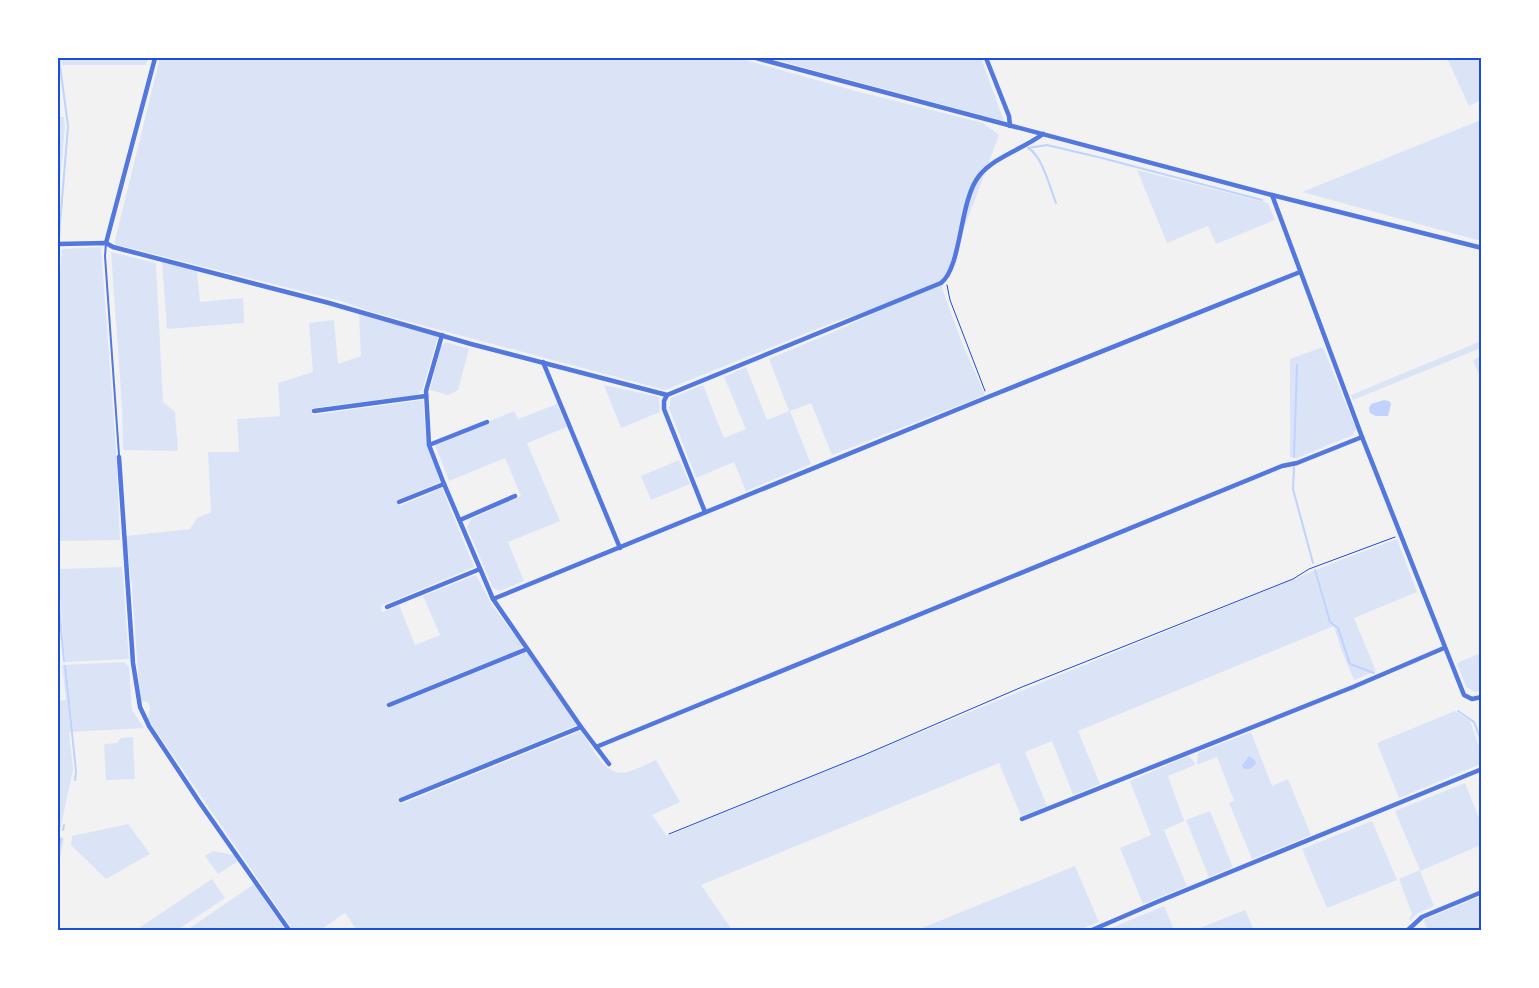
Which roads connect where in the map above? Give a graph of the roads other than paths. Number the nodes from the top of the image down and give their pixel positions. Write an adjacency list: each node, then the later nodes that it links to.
1 (155, 58): 7 (street)
2 (756, 58): 4 (street)
3 (986, 58): 4 (street)
4 (1010, 126): 5 (street)
5 (1043, 134): 6 (street); 13 (street)
6 (1272, 195): 9 (street); 10 (street)
7 (106, 243): 8 (street); 11 (street); 19 (lane)
8 (58, 244)
9 (1482, 248)
10 (1300, 272): 17 (street); 23 (street)
11 (442, 335): 12 (street); 14 (street)
12 (543, 362): 13 (street); 25 (street)
13 (667, 395): 23 (street)
14 (426, 396): 15 (street); 18 (street)
15 (314, 411)
16 (488, 422): 18 (street)
17 (1362, 437): 29 (street); 34 (street)
18 (429, 445): 20 (street)
19 (119, 457): 40 (street)
20 (444, 484): 22 (street); 24 (street)
21 (515, 496): 24 (street)
22 (399, 502)
23 (705, 512): 25 (street)
24 (460, 520): 26 (street)
25 (620, 548): 27 (street)
26 (480, 569): 27 (street); 28 (street)
27 (493, 599): 30 (street)
28 (387, 607)
29 (1444, 648): 31 (street); 38 (street)
30 (527, 650): 32 (street); 33 (street)
31 (1482, 697)
32 (389, 705)
33 (581, 727): 34 (street); 37 (street)
34 (596, 747): 35 (street)
35 (609, 764)
36 (1482, 769): 41 (street)
37 (401, 800)
38 (1022, 820)
39 (1482, 892): 42 (street)
40 (289, 930)
41 (1092, 930)
42 (1408, 930)

